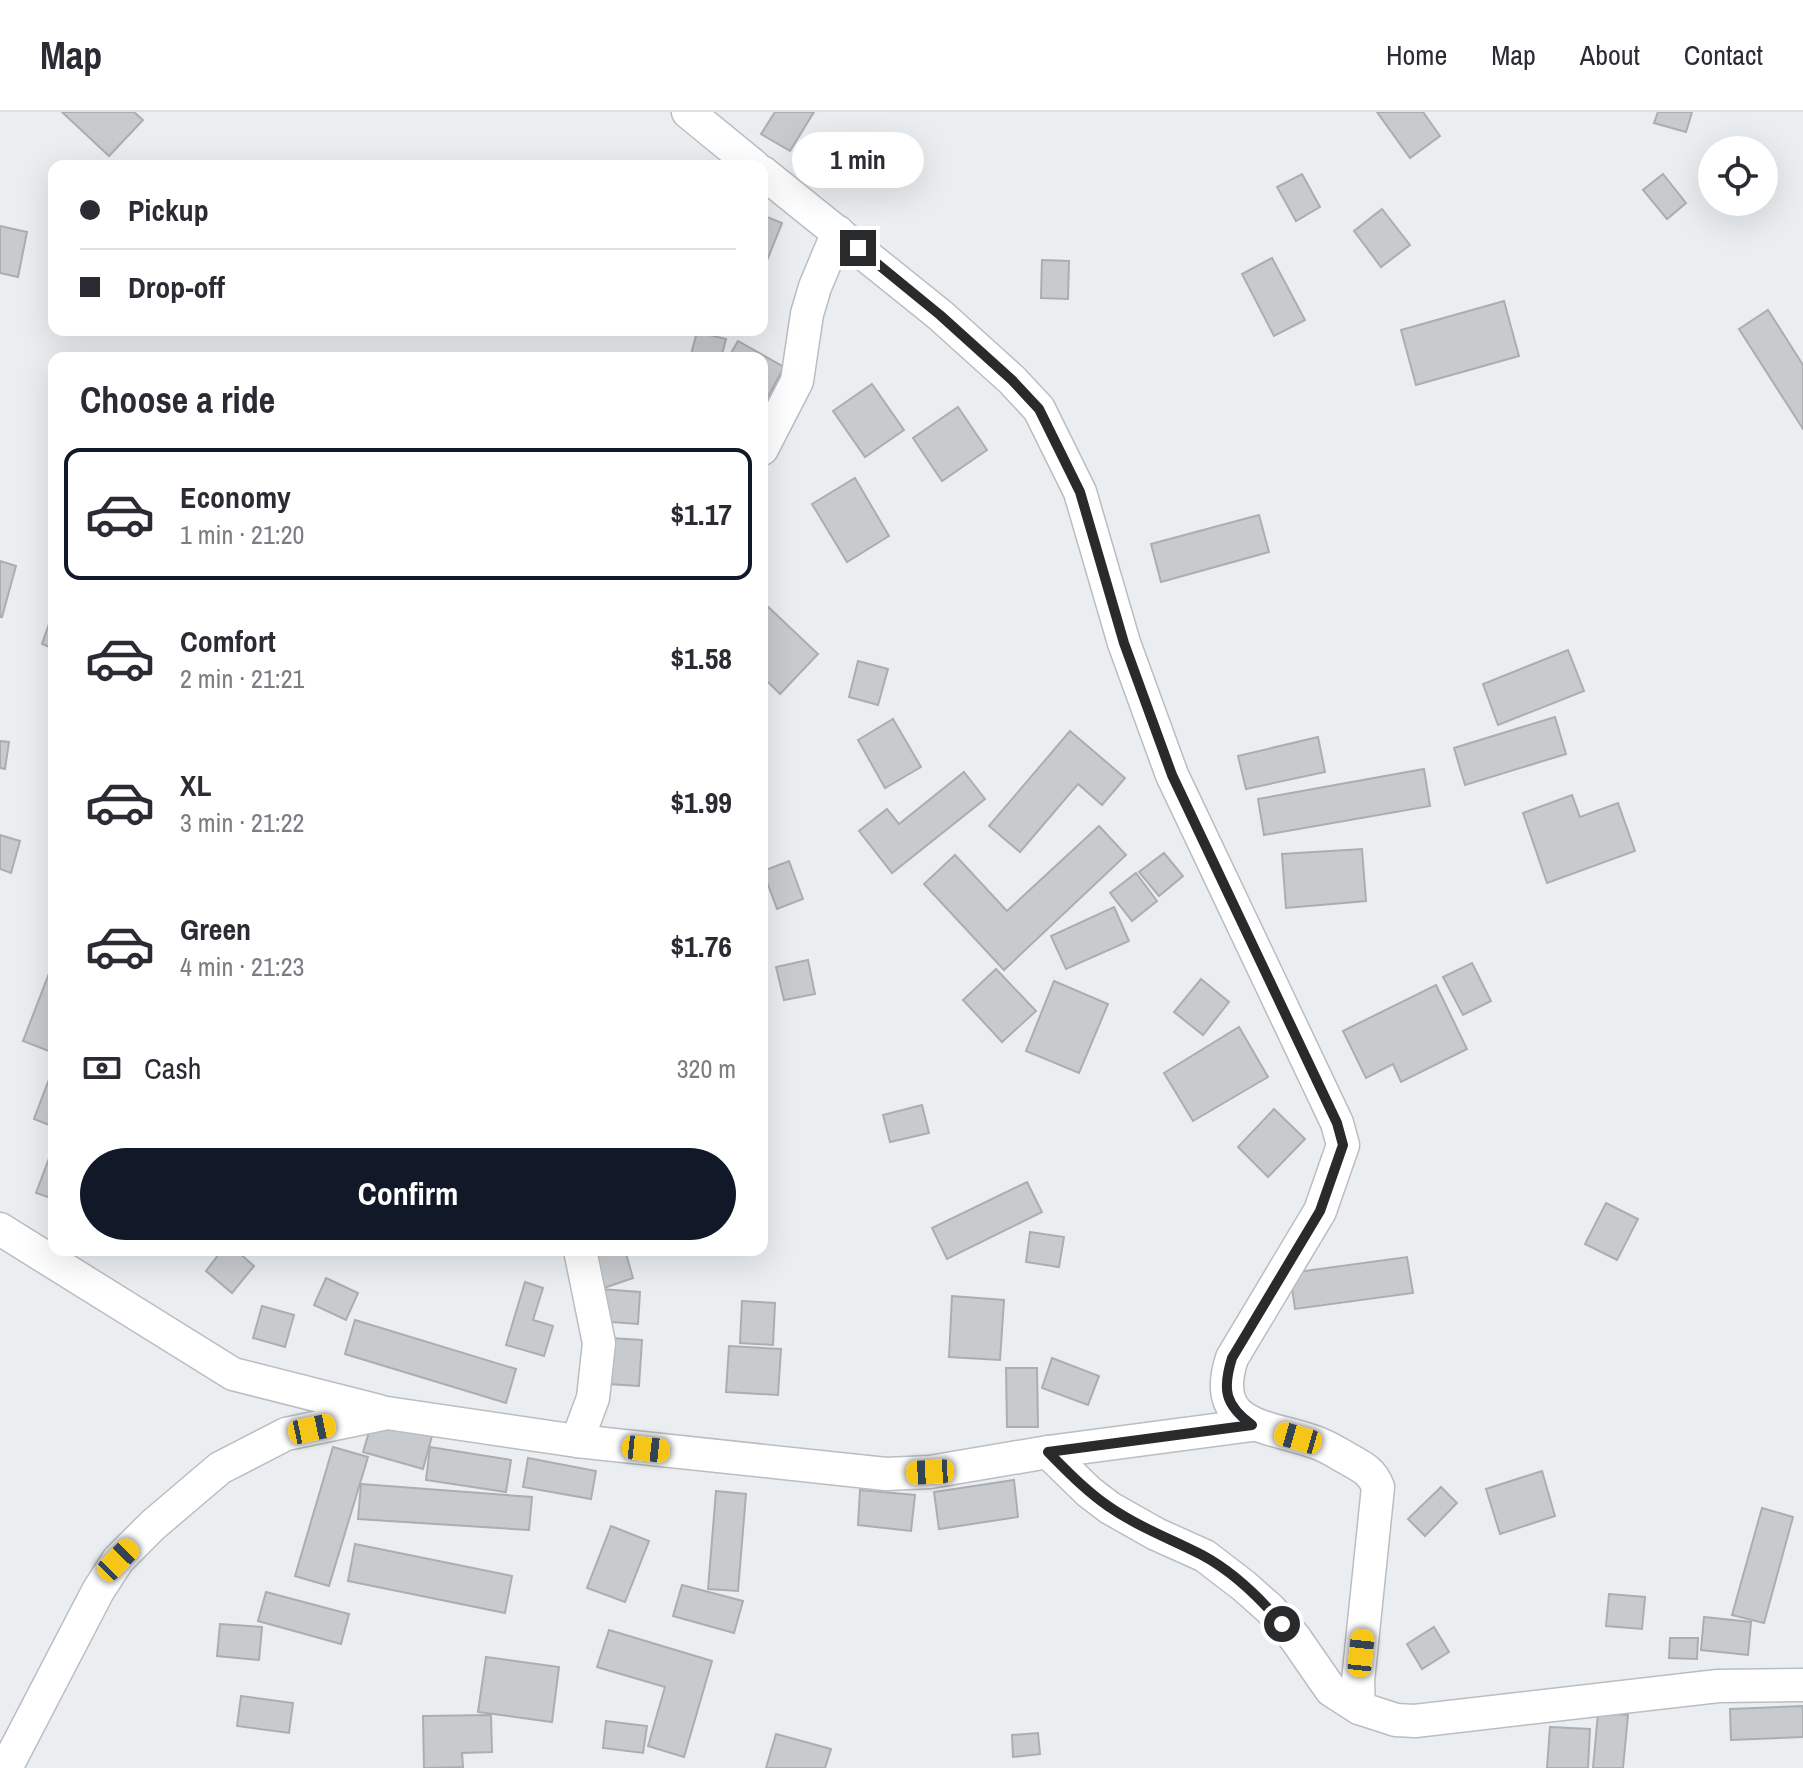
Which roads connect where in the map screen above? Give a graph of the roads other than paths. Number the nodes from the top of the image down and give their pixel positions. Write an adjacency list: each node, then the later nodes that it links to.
1 (688, 112): 2 (street)
2 (747, 160)
3 (768, 177): 4 (street)
4 (838, 232): 5 (street); 9 (street)
5 (768, 437)
6 (0, 1229): 8 (street)
7 (581, 1256): 10 (street)
8 (387, 1413): 10 (street); 14 (street)
9 (1252, 1425): 11 (street); 13 (street)
10 (577, 1441): 11 (street)
11 (1048, 1452): 13 (street)
12 (1803, 1685): 13 (street)
13 (1359, 1708)
14 (6, 1768)

